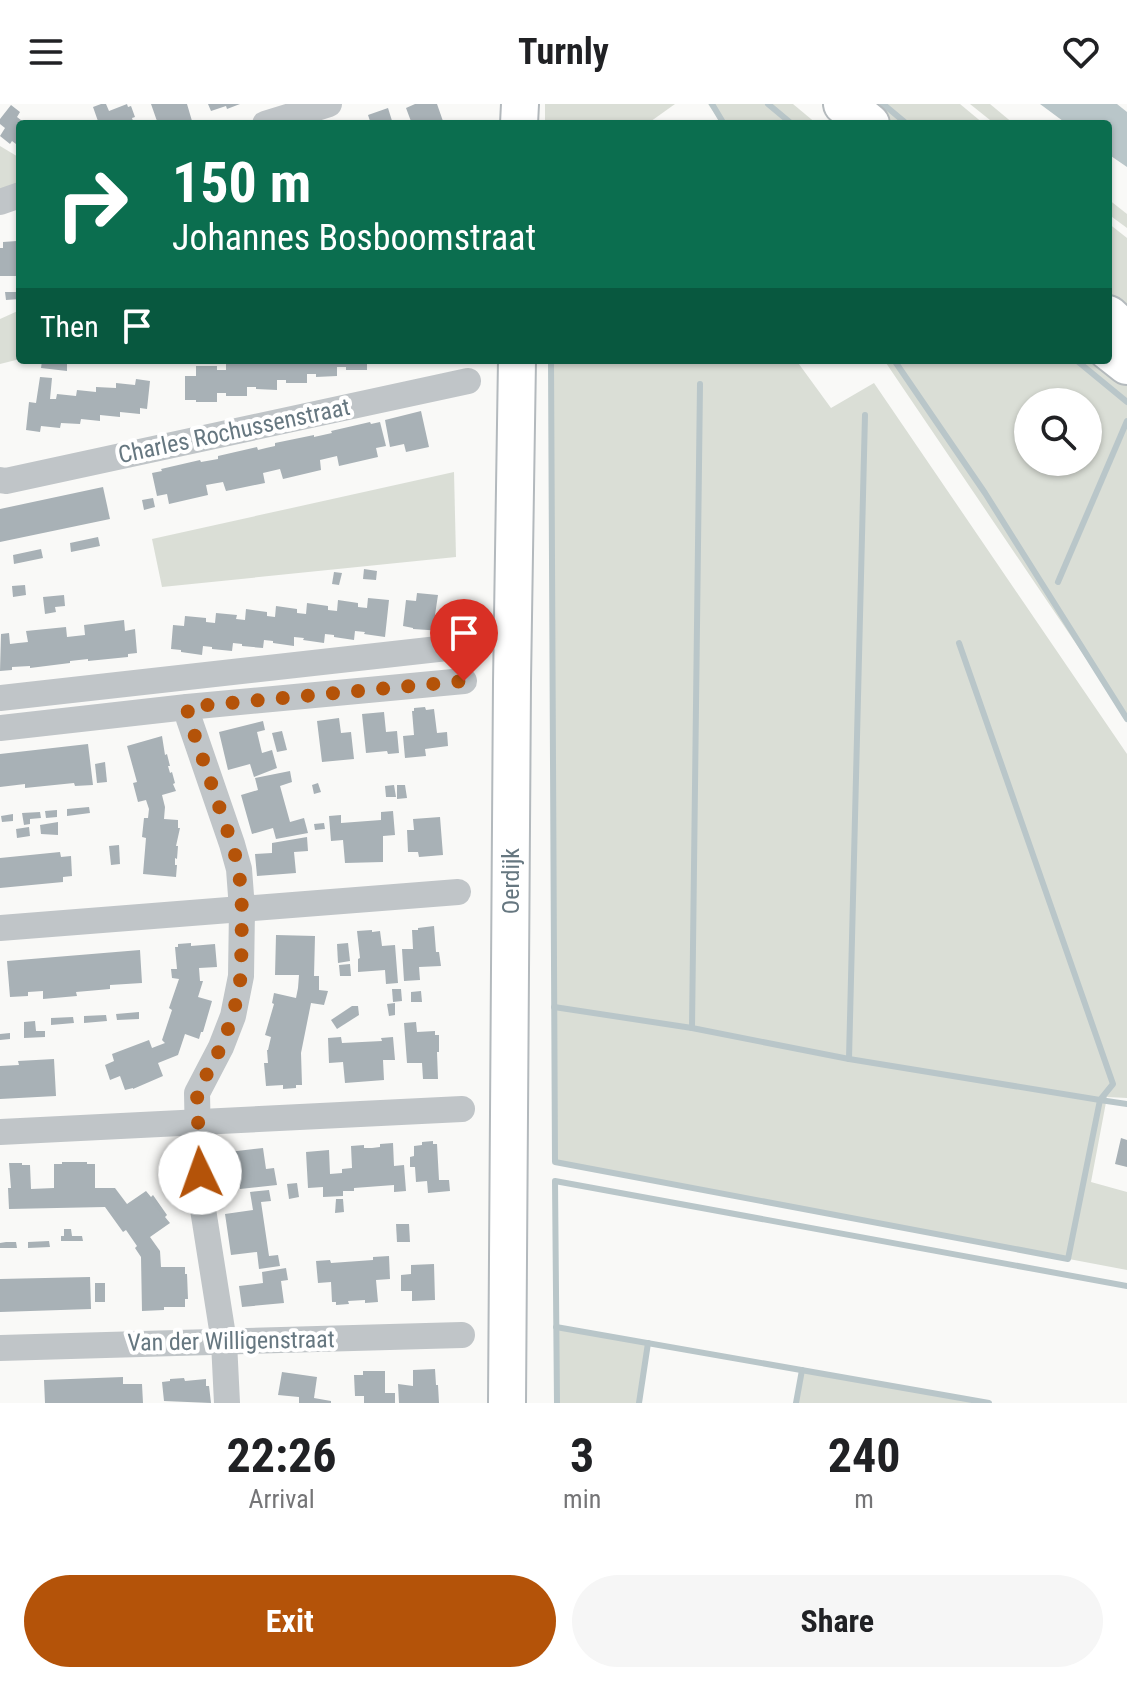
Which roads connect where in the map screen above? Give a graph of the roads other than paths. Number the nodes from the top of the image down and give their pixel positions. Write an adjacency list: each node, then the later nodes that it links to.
1 (329, 104): 4 (street)
2 (812, 104): 5 (main road)
3 (844, 104): 6 (main road)
4 (278, 120)
5 (832, 120)
6 (864, 120)
7 (1112, 320): 8 (main road)
8 (1127, 333)
9 (517, 364): 28 (street, Oerdijk)
10 (468, 381): 11 (street, Charles Rochussenstraat)
11 (0, 480)
12 (465, 646): 13 (street)
13 (163, 680): 15 (street); 16 (street)
14 (464, 681): 16 (street)
15 (0, 698)
16 (178, 708): 17 (street); 19 (street)
17 (0, 728)
18 (458, 892): 19 (street)
19 (242, 909): 20 (street); 22 (street)
20 (0, 928)
21 (462, 1109): 22 (street)
22 (197, 1122): 23 (street); 25 (street)
23 (0, 1132)
24 (462, 1335): 25 (street, Van der Willigenstraat)
25 (224, 1342): 26 (street, Van der Willigenstraat); 27 (street)
26 (0, 1348)
27 (227, 1403)
28 (507, 1403)

